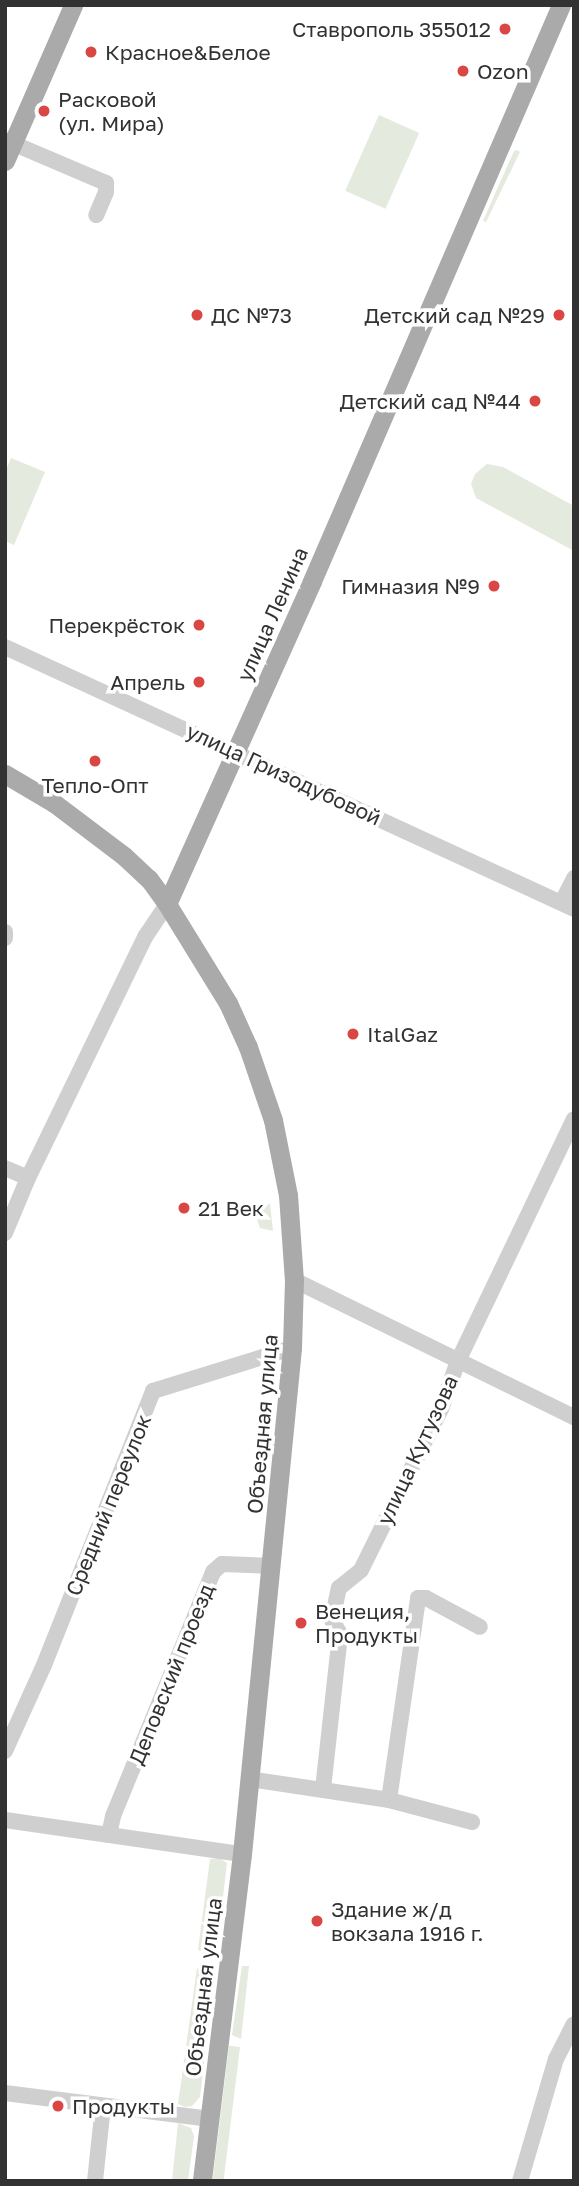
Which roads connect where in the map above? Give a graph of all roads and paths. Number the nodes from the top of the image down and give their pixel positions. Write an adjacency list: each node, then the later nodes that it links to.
1 (73, 5): 3 (main road)
2 (561, 5): 6 (main road, улица Ленина)
3 (8, 148): 4 (street)
4 (96, 215)
5 (5, 646): 6 (street, улица Гризодубовой)
6 (235, 752): 9 (main road, улица Ленина); 10 (street, улица Гризодубовой)
7 (5, 774): 9 (main road, Объездная улица)
8 (574, 878): 10 (street)
9 (167, 904): 15 (street, улица Ленина); 17 (main road, Объездная улица)
10 (568, 905)
11 (5, 932): 12 (street)
12 (5, 937)
13 (574, 1119): 19 (street, улица Кутузова)
14 (5, 1168): 15 (street)
15 (27, 1178): 16 (street, улица Ленина)
16 (5, 1233)
17 (294, 1280): 18 (main road, Объездная улица); 19 (street)
18 (292, 1348): 21 (main road, Объездная улица); 23 (street, Средний переулок)
19 (458, 1361): 20 (street); 25 (street, улица Кутузова)
20 (574, 1417)
21 (272, 1566): 24 (main road, Объездная улица); 29 (street, Деповский проезд)
22 (480, 1627): 26 (street)
23 (5, 1751)
24 (249, 1779): 25 (street); 30 (main road, Объездная улица)
25 (323, 1789): 26 (street)
26 (389, 1800): 28 (street)
27 (5, 1820): 29 (street)
28 (472, 1822)
29 (109, 1835): 30 (street)
30 (242, 1854): 34 (main road, Объездная улица)
31 (574, 2024): 37 (street)
32 (5, 2093): 33 (street)
33 (103, 2106): 34 (street); 35 (street)
34 (209, 2119): 36 (main road, Объездная улица)
35 (95, 2181)
36 (202, 2181)
37 (520, 2181)

